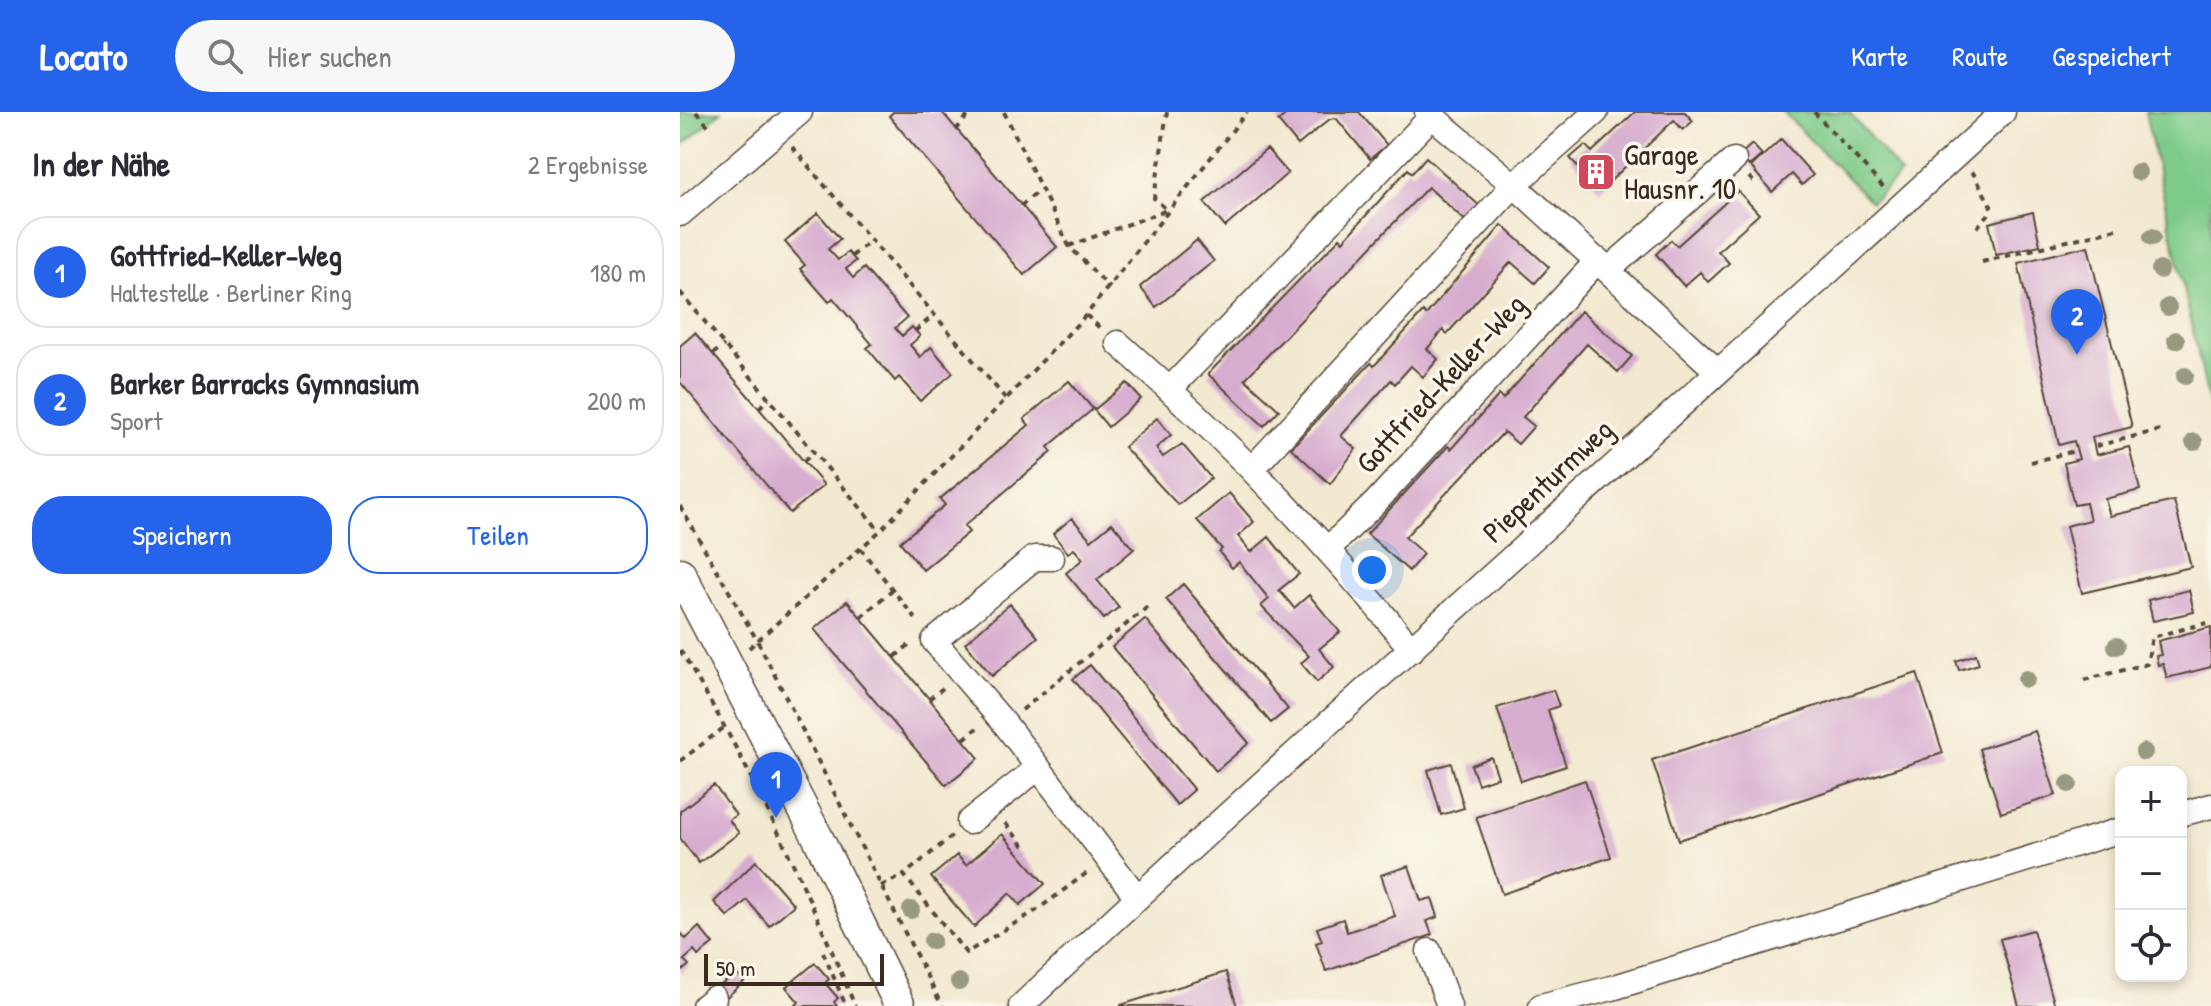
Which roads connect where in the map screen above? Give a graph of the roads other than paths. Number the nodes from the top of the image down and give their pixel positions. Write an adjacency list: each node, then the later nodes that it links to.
1 (800, 112): 7 (street)
2 (1596, 112): 6 (street)
3 (2003, 112): 10 (street, Piepenturmweg)
4 (1430, 114): 6 (street); 11 (street)
5 (1734, 160): 8 (street, Gottfried-Keller-Weg)
6 (1514, 185): 8 (street); 12 (street)
7 (680, 214)
8 (1603, 265): 10 (street); 13 (street, Gottfried-Keller-Weg)
9 (1118, 343): 11 (street)
10 (1716, 370): 16 (street, Piepenturmweg)
11 (1170, 389): 12 (street)
12 (1252, 469): 13 (street)
13 (1328, 549): 16 (street)
14 (1052, 558): 17 (street)
15 (680, 573): 25 (main road)
16 (1412, 650): 22 (street, Piepenturmweg)
17 (1038, 768): 20 (street); 22 (street)
18 (2211, 806): 19 (street)
19 (2187, 812)
20 (969, 822)
21 (2115, 832): 24 (street)
22 (1137, 897): 26 (street, Piepenturmweg)
23 (1429, 951): 27 (street)
24 (1616, 997): 28 (street)
25 (900, 1006)
26 (1021, 1006)
27 (1449, 1006)
28 (1541, 1006)

